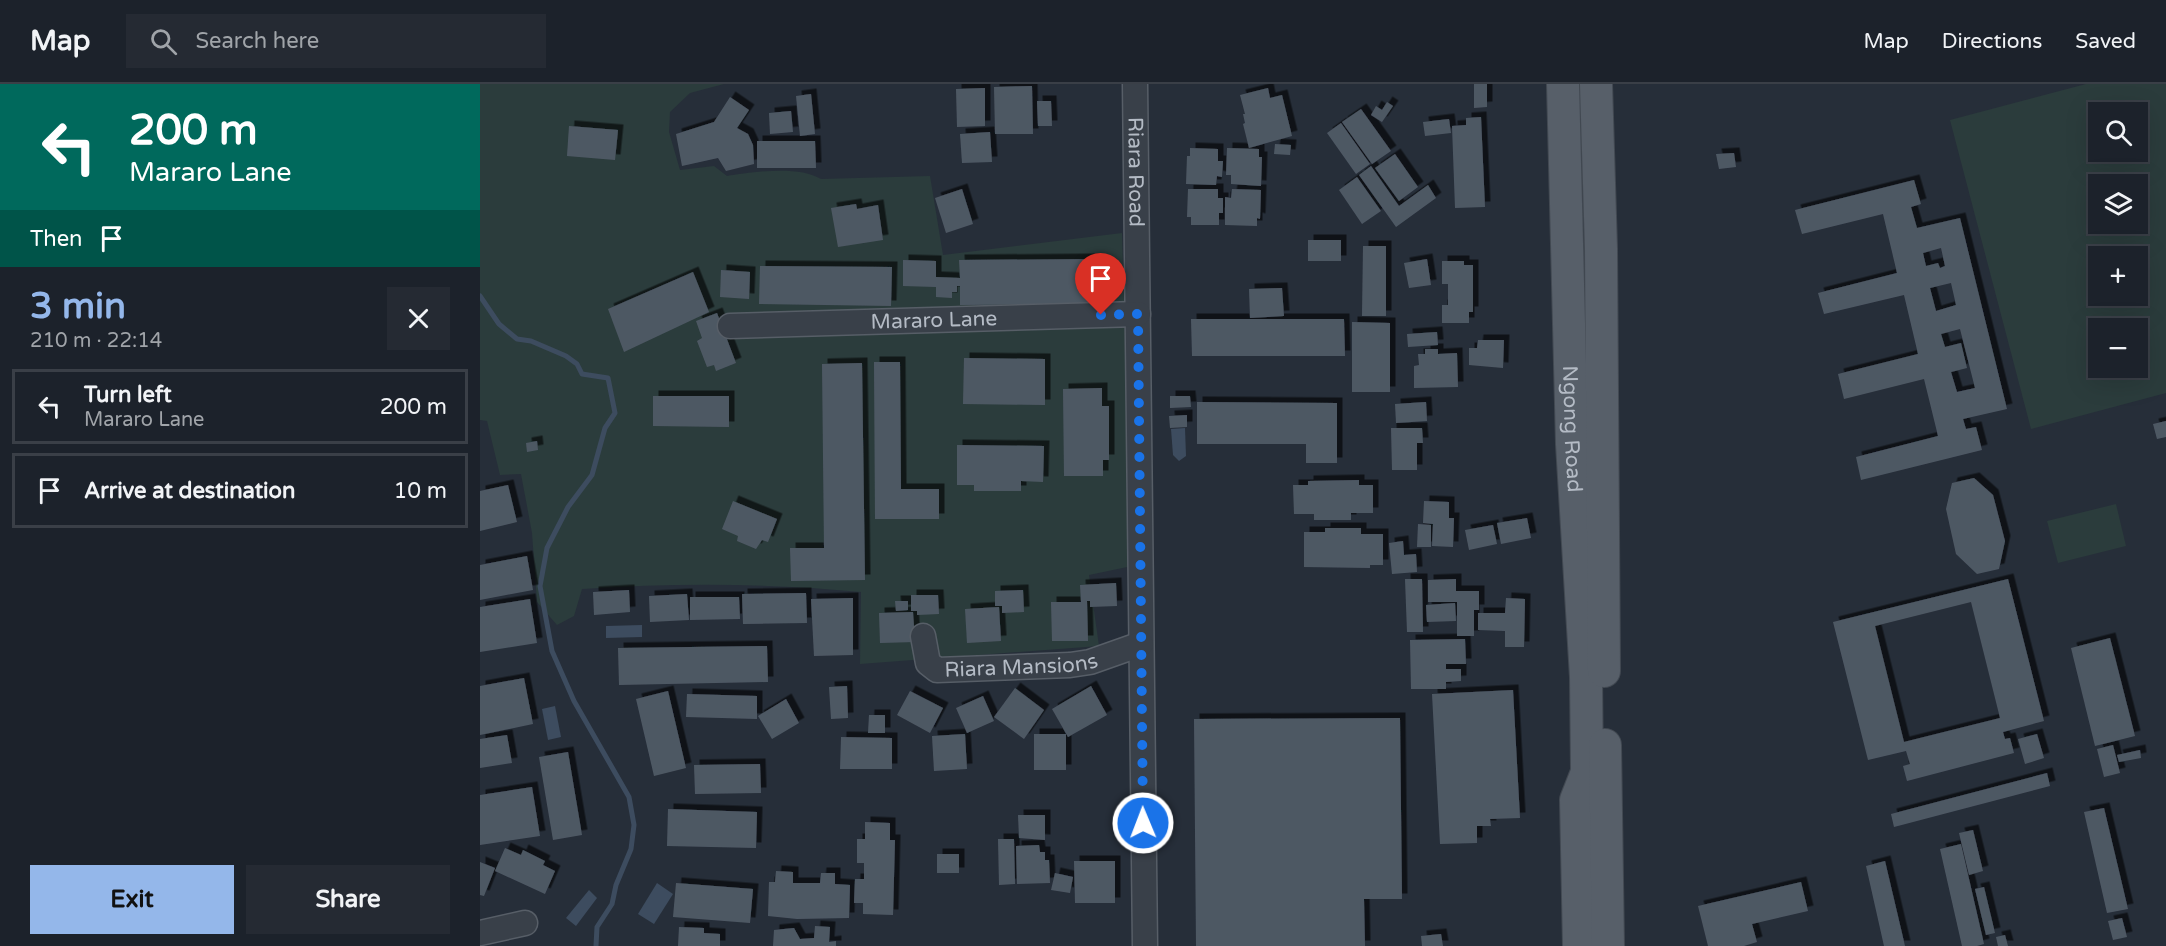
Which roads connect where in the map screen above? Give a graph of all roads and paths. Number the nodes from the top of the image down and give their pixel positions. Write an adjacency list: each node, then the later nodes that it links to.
1 (1135, 84): 4 (street, Riara Road)
2 (1563, 84): 8 (main road, Ngong Road)
3 (1596, 84): 8 (main road, Ngong Road)
4 (1138, 314): 5 (street, Mararo Lane); 7 (street, Riara Road)
5 (730, 326)
6 (923, 636): 7 (street, Riara Mansions)
7 (1141, 644): 11 (street, Riara Road)
8 (1596, 774): 12 (main road, Ngong Road); 13 (main road, Ngong Road); 14 (main road, Ngong Road); 15 (main road, Ngong Road)
9 (525, 923): 10 (street)
10 (480, 933)
11 (1145, 946)
12 (1580, 946)
13 (1591, 946)
14 (1608, 946)
15 (1620, 946)

